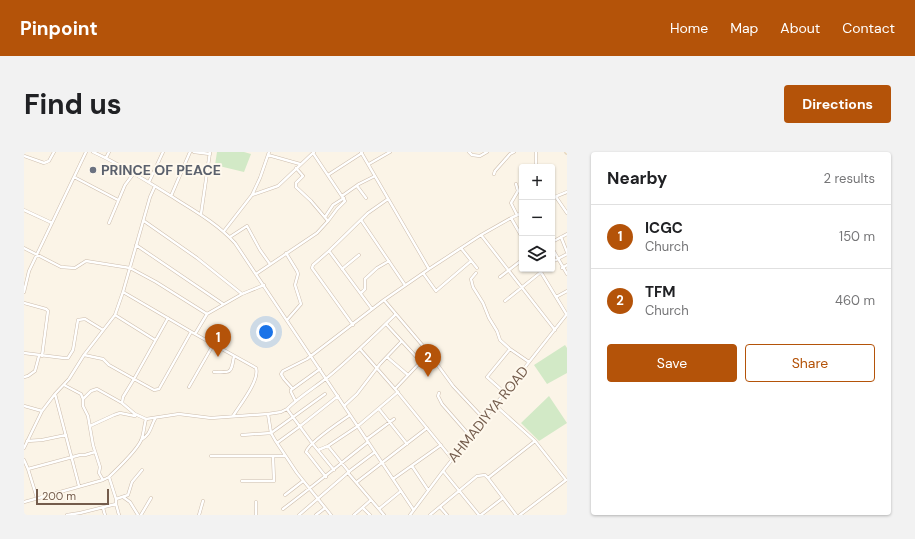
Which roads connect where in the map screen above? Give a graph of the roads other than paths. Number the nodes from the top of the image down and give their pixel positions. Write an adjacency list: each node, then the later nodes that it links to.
1 (54, 152): 17 (street)
2 (86, 152): 27 (street)
3 (93, 152): 18 (street)
4 (109, 152): 18 (street)
5 (164, 152): 28 (street)
6 (190, 152): 34 (street)
7 (194, 152): 15 (street)
8 (314, 152): 19 (street); 25 (street)
9 (361, 152): 20 (street); 25 (street)
10 (390, 152): 20 (street)
11 (469, 152): 12 (street)
12 (487, 152)
13 (514, 152): 24 (street)
14 (536, 152): 21 (street)
15 (210, 153): 42 (street)
16 (268, 154): 19 (street); 33 (street)
17 (24, 156)
18 (106, 158): 23 (street)
19 (300, 164): 22 (street)
20 (369, 164): 26 (street)
21 (536, 164)
22 (296, 168): 33 (street); 44 (street)
23 (134, 173): 28 (street); 39 (street)
24 (494, 174)
25 (328, 175): 35 (street)
26 (375, 176): 31 (street); 38 (street)
27 (74, 177): 39 (street); 49 (street)
28 (149, 182): 30 (street)
29 (516, 184): 43 (street)
30 (155, 186): 34 (street); 47 (street)
31 (356, 186): 35 (street); 37 (street)
32 (567, 192): 36 (street)
33 (252, 195): 51 (street)
34 (171, 196): 42 (street)
35 (343, 197): 44 (street); 48 (street)
36 (556, 197): 41 (street)
37 (366, 198)
38 (388, 199): 46 (street); 75 (street)
39 (118, 200): 50 (street)
40 (24, 210): 49 (street)
41 (567, 213)
42 (201, 214): 51 (street)
43 (517, 215): 45 (street)
44 (325, 217): 48 (street)
45 (512, 218): 53 (street); 54 (street)
46 (361, 220): 61 (street); 69 (street)
47 (144, 221): 58 (street); 94 (street)
48 (328, 221): 62 (street)
49 (52, 222): 64 (street)
50 (110, 223)
51 (224, 231): 55 (street)
52 (567, 234): 56 (street)
53 (481, 235): 60 (street); 79 (street)
54 (521, 236)
55 (230, 237): 72 (street); 84 (street)
56 (561, 237): 57 (street); 63 (street)
57 (555, 240)
58 (136, 244): 74 (street); 99 (street)
59 (24, 248): 64 (street)
60 (461, 248): 70 (street); 75 (street)
61 (330, 251): 78 (street); 108 (street)
62 (286, 253): 72 (street); 106 (street)
63 (567, 253): 67 (street)
64 (37, 254): 74 (street); 91 (street)
65 (555, 254): 67 (street)
66 (359, 255): 78 (street)
67 (558, 259): 68 (street); 77 (street)
68 (555, 260)
69 (389, 261): 88 (street); 93 (street)
70 (471, 261): 76 (street); 82 (street)
71 (519, 262): 79 (street)
72 (270, 264): 84 (street)
73 (567, 265): 77 (street)
74 (130, 268): 92 (street); 102 (street)
75 (429, 268): 82 (street)
76 (477, 268)
77 (562, 268): 85 (street)
78 (342, 269): 93 (street)
79 (508, 270): 86 (street); 89 (street)
80 (538, 272): 89 (street)
81 (541, 272): 95 (street)
82 (423, 273): 88 (street)
83 (476, 273): 117 (street)
84 (256, 274): 87 (street)
85 (567, 274)
86 (500, 277)
87 (264, 285): 94 (street); 106 (street)
88 (405, 285): 96 (street)
89 (522, 288): 97 (street); 110 (street)
90 (567, 291): 95 (street)
91 (24, 292)
92 (122, 292): 101 (street); 105 (street)
93 (360, 293): 100 (street)
94 (242, 294): 99 (street)
95 (556, 297): 103 (street)
96 (384, 300): 100 (street); 104 (street)
97 (505, 301)
98 (24, 303): 122 (street)
99 (223, 304): 102 (street)
100 (372, 309): 108 (street)
101 (114, 314): 109 (street); 113 (street)
102 (207, 314): 112 (street)
103 (567, 314): 110 (street, AHMADIYYA ROAD)
104 (396, 315): 107 (street); 119 (street)
105 (168, 318): 111 (street); 113 (street)
106 (287, 320): 121 (street)
107 (386, 324): 114 (street); 116 (street)
108 (353, 325): 121 (street)
109 (103, 330): 120 (street); 122 (street)
110 (555, 330): 126 (street, AHMADIYYA ROAD)
111 (191, 332): 112 (street); 133 (street)
112 (195, 334): 115 (street)
113 (156, 340): 133 (street)
114 (401, 342): 124 (street); 125 (street)
115 (213, 345): 123 (street); 135 (street)
116 (360, 349): 128 (street); 132 (street)
117 (510, 349): 126 (street); 140 (street)
118 (24, 353): 122 (street)
119 (428, 353): 125 (street); 158 (street)
120 (84, 355): 133 (street); 134 (street)
121 (311, 355): 127 (street); 136 (street)
122 (41, 356): 131 (street)
123 (234, 356): 129 (street); 156 (street)
124 (387, 358): 128 (street); 130 (street)
125 (421, 362): 130 (street)
126 (529, 362): 140 (street, AHMADIYYA ROAD)
127 (320, 369): 132 (street); 136 (street)
128 (378, 369): 137 (street); 149 (street)
129 (214, 372)
130 (408, 375): 137 (street)
131 (24, 377)
132 (326, 378): 143 (street); 145 (street)
133 (134, 380): 146 (street)
134 (64, 385): 141 (street); 144 (street)
135 (189, 387)
136 (292, 388): 145 (street)
137 (395, 389): 138 (street)
138 (398, 392): 151 (street); 166 (street)
139 (439, 393): 170 (street)
140 (504, 393): 147 (street, AHMADIYYA ROAD)
141 (55, 394): 152 (street); 168 (street)
142 (325, 394): 157 (street)
143 (338, 396): 149 (street); 165 (street)
144 (83, 399): 146 (street); 163 (street)
145 (295, 400): 150 (street)
146 (122, 403): 155 (street)
147 (495, 405): 158 (street, AHMADIYYA ROAD); 174 (street)
148 (24, 406): 152 (street)
149 (344, 406): 154 (street)
150 (287, 409): 153 (street); 157 (street)
151 (379, 409): 162 (street); 164 (street)
152 (42, 411): 172 (street)
153 (268, 414): 156 (street); 167 (street)
154 (350, 415): 164 (street); 175 (street)
155 (140, 416): 159 (street); 163 (street)
156 (233, 416): 160 (street)
157 (293, 418): 165 (street); 167 (street)
158 (484, 418): 170 (street, AHMADIYYA ROAD)
159 (146, 419): 160 (street); 171 (street)
160 (156, 419): 171 (street)
161 (394, 419): 162 (street)
162 (389, 422): 173 (street); 177 (street)
163 (90, 426): 182 (street)
164 (358, 426): 173 (street); 179 (street)
165 (299, 427): 175 (street); 176 (street)
166 (427, 428): 177 (street); 178 (street)
167 (271, 433): 169 (street); 176 (street)
168 (66, 435): 172 (street); 187 (street)
169 (242, 435)
170 (470, 436): 188 (street, AHMADIYYA ROAD)
171 (141, 440): 198 (street)
172 (27, 441): 180 (street)
173 (367, 441): 183 (street); 191 (street)
174 (535, 441): 200 (street); 203 (street)
175 (312, 443): 181 (street); 199 (street)
176 (277, 444): 186 (street)
177 (407, 444): 190 (street)
178 (441, 445): 188 (street); 192 (street)
179 (328, 446): 181 (street); 191 (street)
180 (24, 448)
181 (318, 450): 195 (street)
182 (95, 452): 187 (street); 202 (street)
183 (375, 452): 190 (street); 197 (street)
184 (211, 456): 185 (street)
185 (273, 456): 186 (street); 204 (street)
186 (286, 456): 205 (street)
187 (72, 457): 193 (street); 207 (street)
188 (452, 459): 196 (street, AHMADIYYA ROAD)
189 (24, 460): 193 (street)
190 (382, 462): 201 (street); 206 (street)
191 (342, 463): 195 (street); 197 (street)
192 (412, 466): 201 (street); 209 (street)
193 (28, 469): 214 (street)
194 (142, 470): 213 (street)
195 (334, 470): 199 (street)
196 (442, 471): 209 (street, AHMADIYYA ROAD); 211 (street)
197 (348, 472): 206 (street); 218 (street)
198 (109, 477): 202 (street); 217 (street)
199 (326, 477): 208 (street)
200 (488, 478): 211 (street); 216 (street)
201 (393, 479): 210 (street)
202 (103, 480): 207 (street)
203 (566, 480): 250 (street)
204 (242, 481)
205 (303, 481): 208 (street); 212 (street)
206 (357, 482): 219 (street)
207 (80, 486): 214 (street)
208 (310, 489): 218 (street); 228 (street)
209 (428, 490): 230 (street, AHMADIYYA ROAD)
210 (401, 491): 229 (street); 230 (street)
211 (460, 492): 224 (street); 248 (street)
212 (285, 495)
213 (123, 497): 217 (street); 235 (street)
214 (37, 498): 221 (street)
215 (151, 498): 236 (street)
216 (502, 498): 248 (street); 249 (street)
217 (116, 499): 223 (street)
218 (318, 499): 226 (street); 239 (street)
219 (371, 500): 227 (street); 229 (street)
220 (203, 501): 237 (street)
221 (24, 502)
222 (256, 502): 238 (street)
223 (116, 504): 225 (street); 234 (street)
224 (440, 507): 246 (street); 247 (street)
225 (103, 508): 231 (street); 233 (street)
226 (325, 508): 240 (street); 241 (street)
227 (363, 508): 242 (street); 243 (street)
228 (283, 509)
229 (379, 509): 244 (street)
230 (413, 509): 245 (street, AHMADIYYA ROAD)
231 (80, 514): 232 (street)
232 (67, 515)
233 (105, 515)
234 (119, 515)
235 (138, 515)
236 (142, 515)
237 (199, 515)
238 (256, 515)
239 (299, 515)
240 (316, 515)
241 (331, 515)
242 (354, 515)
243 (370, 515)
244 (384, 515)
245 (410, 515)
246 (430, 515)
247 (447, 515)
248 (480, 515)
249 (516, 515)
250 (520, 515)

